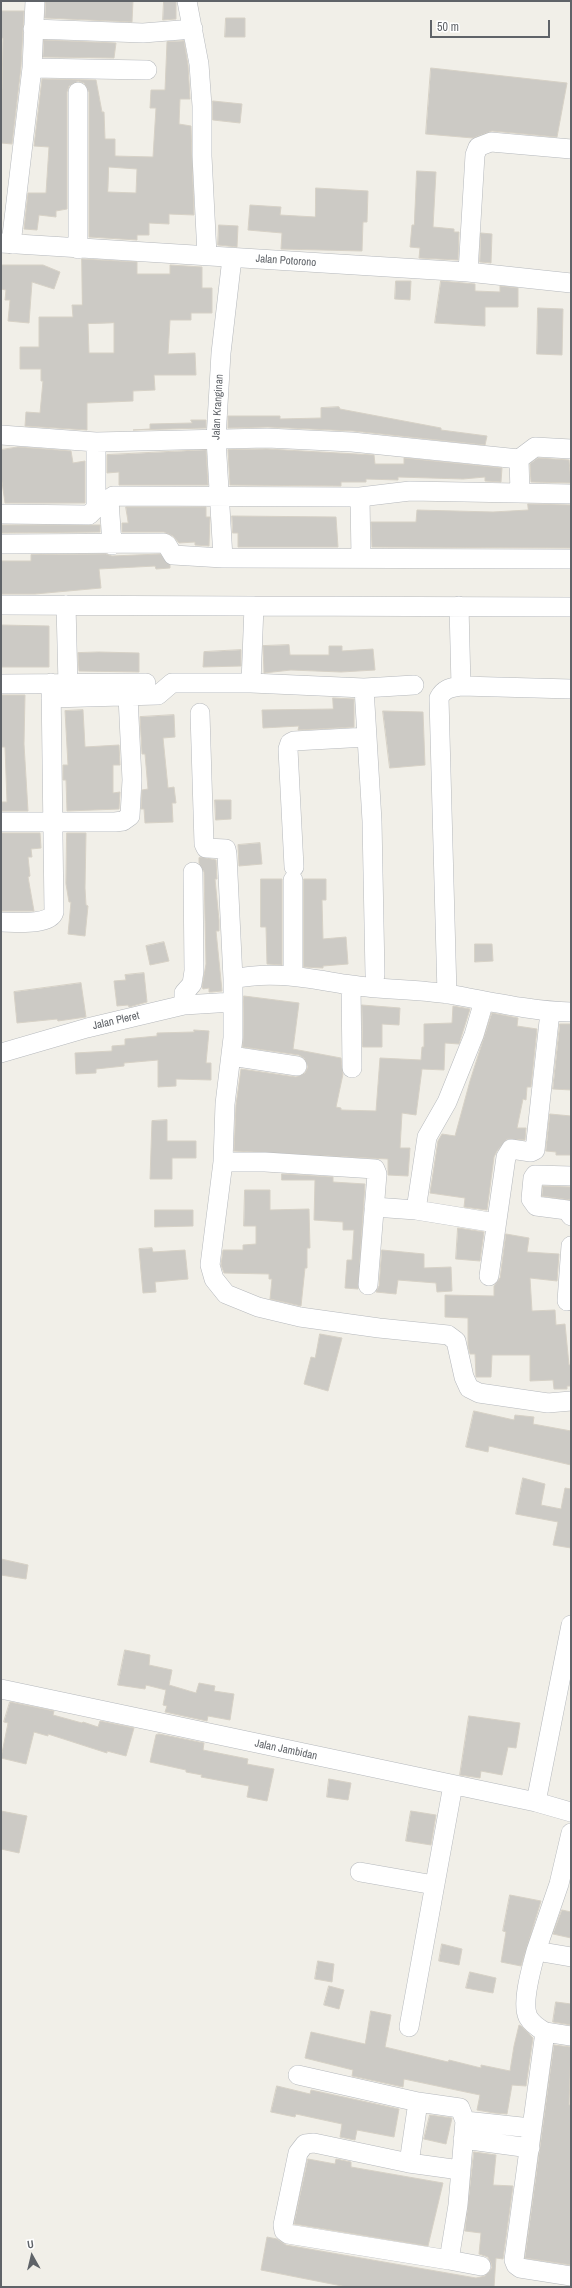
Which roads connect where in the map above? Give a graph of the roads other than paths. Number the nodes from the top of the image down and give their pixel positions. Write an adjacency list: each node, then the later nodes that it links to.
1 (35, 1): 3 (street)
2 (187, 1): 4 (street)
3 (33, 29): 4 (street); 5 (street)
4 (193, 29): 11 (street)
5 (32, 68): 6 (street); 9 (street)
6 (147, 70)
7 (78, 92): 10 (street)
8 (571, 150): 13 (street)
9 (6, 244): 10 (street, Jalan Potorono)
10 (78, 249): 11 (street, Jalan Potorono)
11 (207, 255): 12 (street, Jalan Potorono)
12 (232, 258): 13 (street, Jalan Potorono); 16 (street, Jalan Kranginan)
13 (468, 272): 14 (street, Jalan Potorono)
14 (571, 282)
15 (1, 435): 17 (street)
16 (216, 439): 17 (street); 19 (street); 22 (street, Jalan Kranginan)
17 (96, 442): 24 (street)
18 (571, 449): 19 (street)
19 (519, 459): 20 (street)
20 (520, 493): 21 (street); 23 (street)
21 (571, 494)
22 (218, 495): 23 (street); 26 (street); 27 (street, Jalan Kranginan)
23 (360, 497): 28 (street)
24 (1, 514)
25 (1, 544): 26 (street)
26 (112, 545): 27 (street)
27 (223, 558): 28 (street)
28 (361, 558): 29 (street)
29 (571, 558)
30 (1, 605): 31 (street)
31 (66, 605): 32 (street); 40 (street)
32 (254, 606): 33 (street); 36 (street)
33 (459, 606): 34 (street); 39 (street)
34 (571, 607)
35 (172, 683): 36 (street); 40 (street); 43 (street)
36 (251, 683): 41 (street)
37 (1, 684): 40 (street)
38 (414, 685): 41 (street)
39 (461, 686): 42 (street); 54 (street)
40 (57, 688): 43 (street); 46 (street)
41 (364, 688): 45 (street)
42 (571, 689)
43 (128, 696): 46 (street)
44 (200, 713): 52 (street)
45 (367, 737): 50 (street); 51 (street)
46 (53, 821): 47 (street); 49 (street)
47 (1, 822)
48 (193, 872): 57 (street)
49 (1, 922)
50 (374, 975)
51 (293, 976): 52 (street); 53 (street)
52 (233, 979): 56 (street)
53 (351, 985): 54 (street); 63 (street)
54 (447, 994): 55 (street)
55 (484, 1001): 58 (street); 67 (street)
56 (233, 1002): 57 (street, Jalan Pleret); 61 (street)
57 (184, 1005): 60 (street, Jalan Pleret)
58 (550, 1012): 59 (street); 69 (street)
59 (571, 1012)
60 (1, 1053)
61 (232, 1056): 62 (street); 64 (street)
62 (297, 1066)
63 (352, 1068)
64 (223, 1162): 66 (street); 74 (street)
65 (571, 1176): 68 (street)
66 (374, 1207): 67 (street); 72 (street)
67 (416, 1210): 69 (street)
68 (571, 1216)
69 (496, 1223): 71 (street)
70 (571, 1246): 73 (street)
71 (489, 1276)
72 (368, 1285)
73 (567, 1306)
74 (571, 1402)
75 (571, 1625): 78 (street)
76 (1, 1690): 77 (street, Jalan Jambidan)
77 (453, 1785): 78 (street, Jalan Jambidan); 82 (street)
78 (536, 1802): 79 (street, Jalan Jambidan)
79 (571, 1812)
80 (571, 1833): 83 (street)
81 (360, 1872): 82 (street)
82 (434, 1885): 85 (street)
83 (536, 1951): 84 (street); 86 (street)
84 (571, 1957)
85 (409, 2027)
86 (544, 2032): 87 (street); 90 (street)
87 (571, 2036)
88 (298, 2075): 89 (street)
89 (418, 2102): 91 (street); 93 (street)
90 (531, 2128): 91 (street); 92 (street)
91 (464, 2130): 92 (street); 94 (street)
92 (530, 2148): 97 (street)
93 (409, 2163): 94 (street); 95 (street)
94 (460, 2170): 95 (street)
95 (449, 2260): 96 (street)
96 (481, 2266)
97 (571, 2276)

